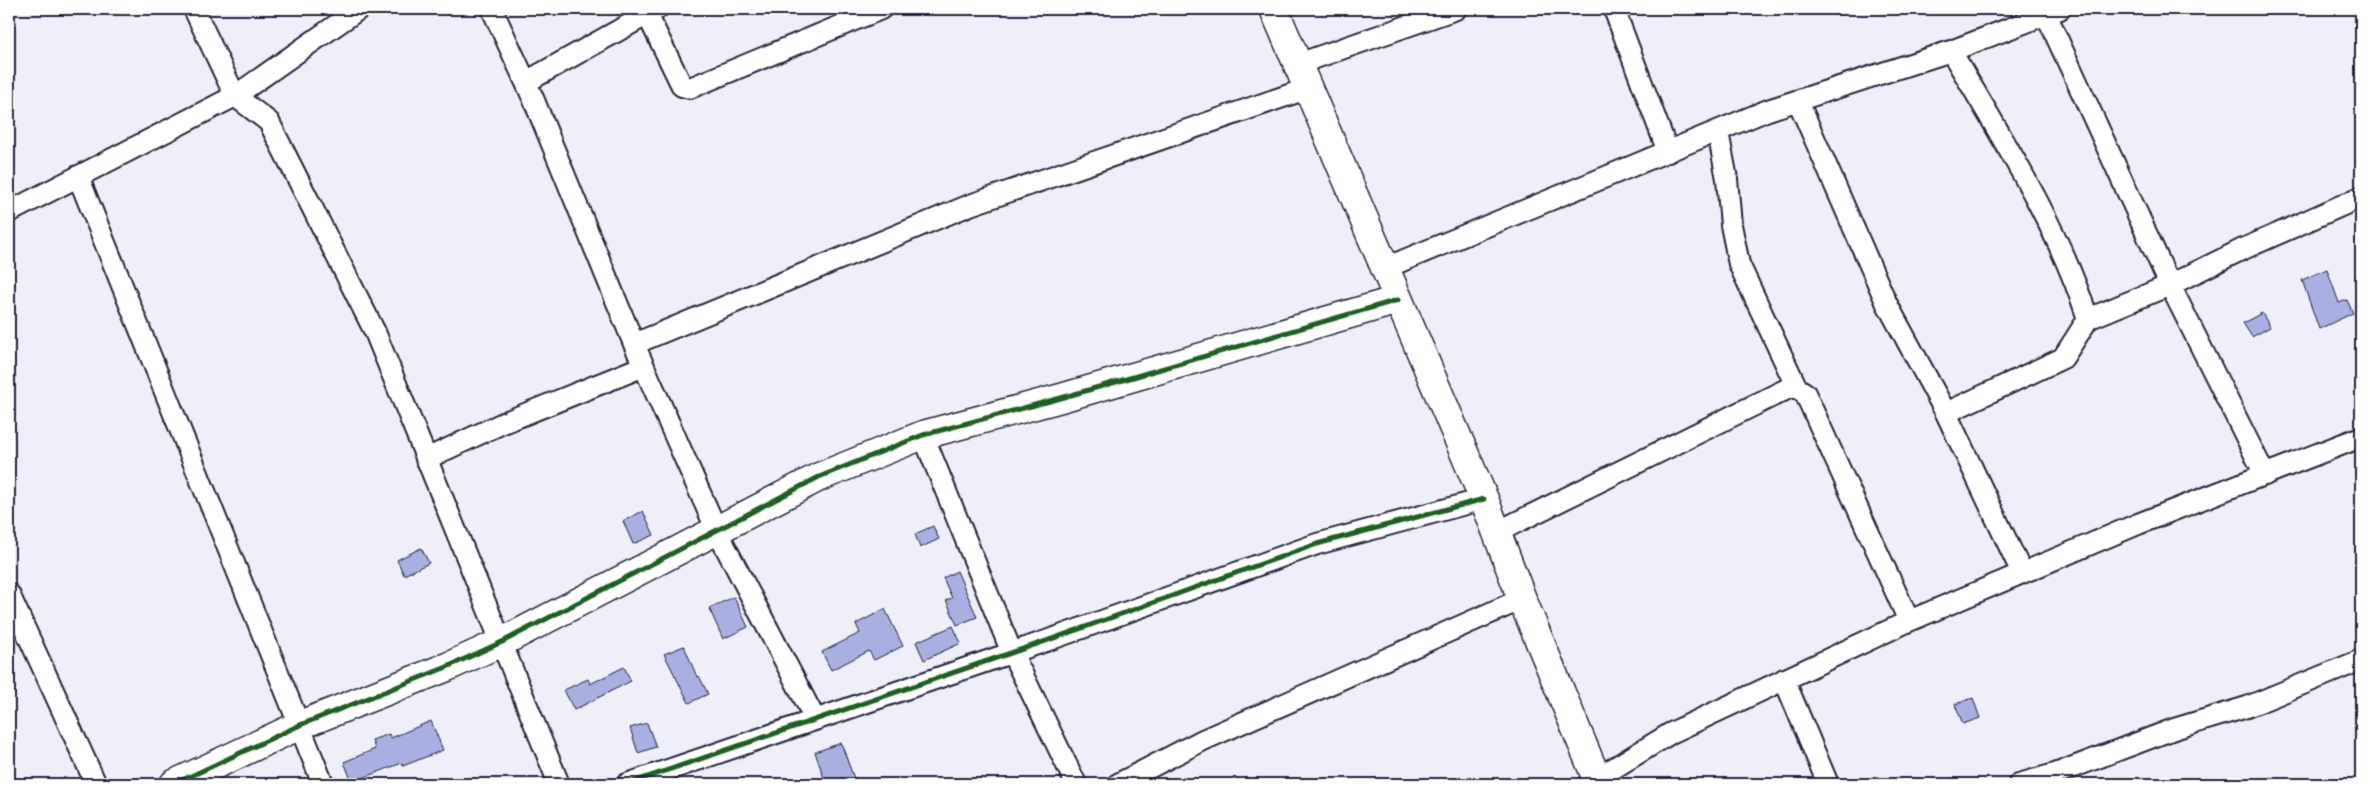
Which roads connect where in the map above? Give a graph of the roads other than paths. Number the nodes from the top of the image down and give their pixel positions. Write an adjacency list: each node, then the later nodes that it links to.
1 (194, 9): 13 (street)
2 (359, 9): 13 (street)
3 (492, 9): 12 (street)
4 (881, 9): 9 (street)
5 (1274, 9): 11 (street)
6 (1456, 9): 11 (street)
7 (1614, 9): 16 (street)
8 (2053, 11): 10 (street); 21 (street)
9 (652, 12): 12 (street)
10 (1951, 51): 14 (street); 23 (street)
11 (1303, 76): 20 (street); 24 (street)
12 (526, 82): 24 (street)
13 (235, 96): 17 (street); 30 (street)
14 (1798, 101): 15 (street); 27 (street)
15 (1718, 132): 16 (street); 26 (street)
16 (1668, 152): 20 (street)
17 (78, 176): 19 (street); 44 (street)
18 (2361, 197): 21 (street)
19 (9, 212)
20 (1385, 268): 22 (street)
21 (2170, 285): 23 (street); 31 (street)
22 (1398, 300): 28 (street); 32 (street)
23 (2088, 319): 27 (street)
24 (634, 344): 25 (street)
25 (644, 366): 30 (street); 33 (street)
26 (1797, 388): 34 (street); 38 (street)
27 (1946, 413): 35 (street)
28 (923, 435): 33 (street); 40 (street)
29 (2361, 436): 31 (street)
30 (426, 459): 39 (street)
31 (2265, 474): 35 (street)
32 (1484, 498): 34 (street); 40 (street)
33 (717, 531): 39 (street); 43 (street)
34 (1497, 532): 37 (street)
35 (2022, 573): 38 (street)
36 (9, 594): 46 (street)
37 (1522, 599): 45 (street); 52 (street)
38 (1909, 620): 42 (street)
39 (502, 642): 44 (street); 49 (street)
40 (1012, 653): 43 (street); 51 (street)
41 (2361, 660): 54 (street)
42 (1784, 679): 45 (street); 53 (street)
43 (814, 719): 50 (street)
44 (300, 725): 47 (street); 48 (street)
45 (1594, 783)
46 (96, 784)
47 (174, 784)
48 (323, 784)
49 (559, 784)
50 (627, 784)
51 (1076, 784)
52 (1118, 784)
53 (1828, 784)
54 (2019, 784)

